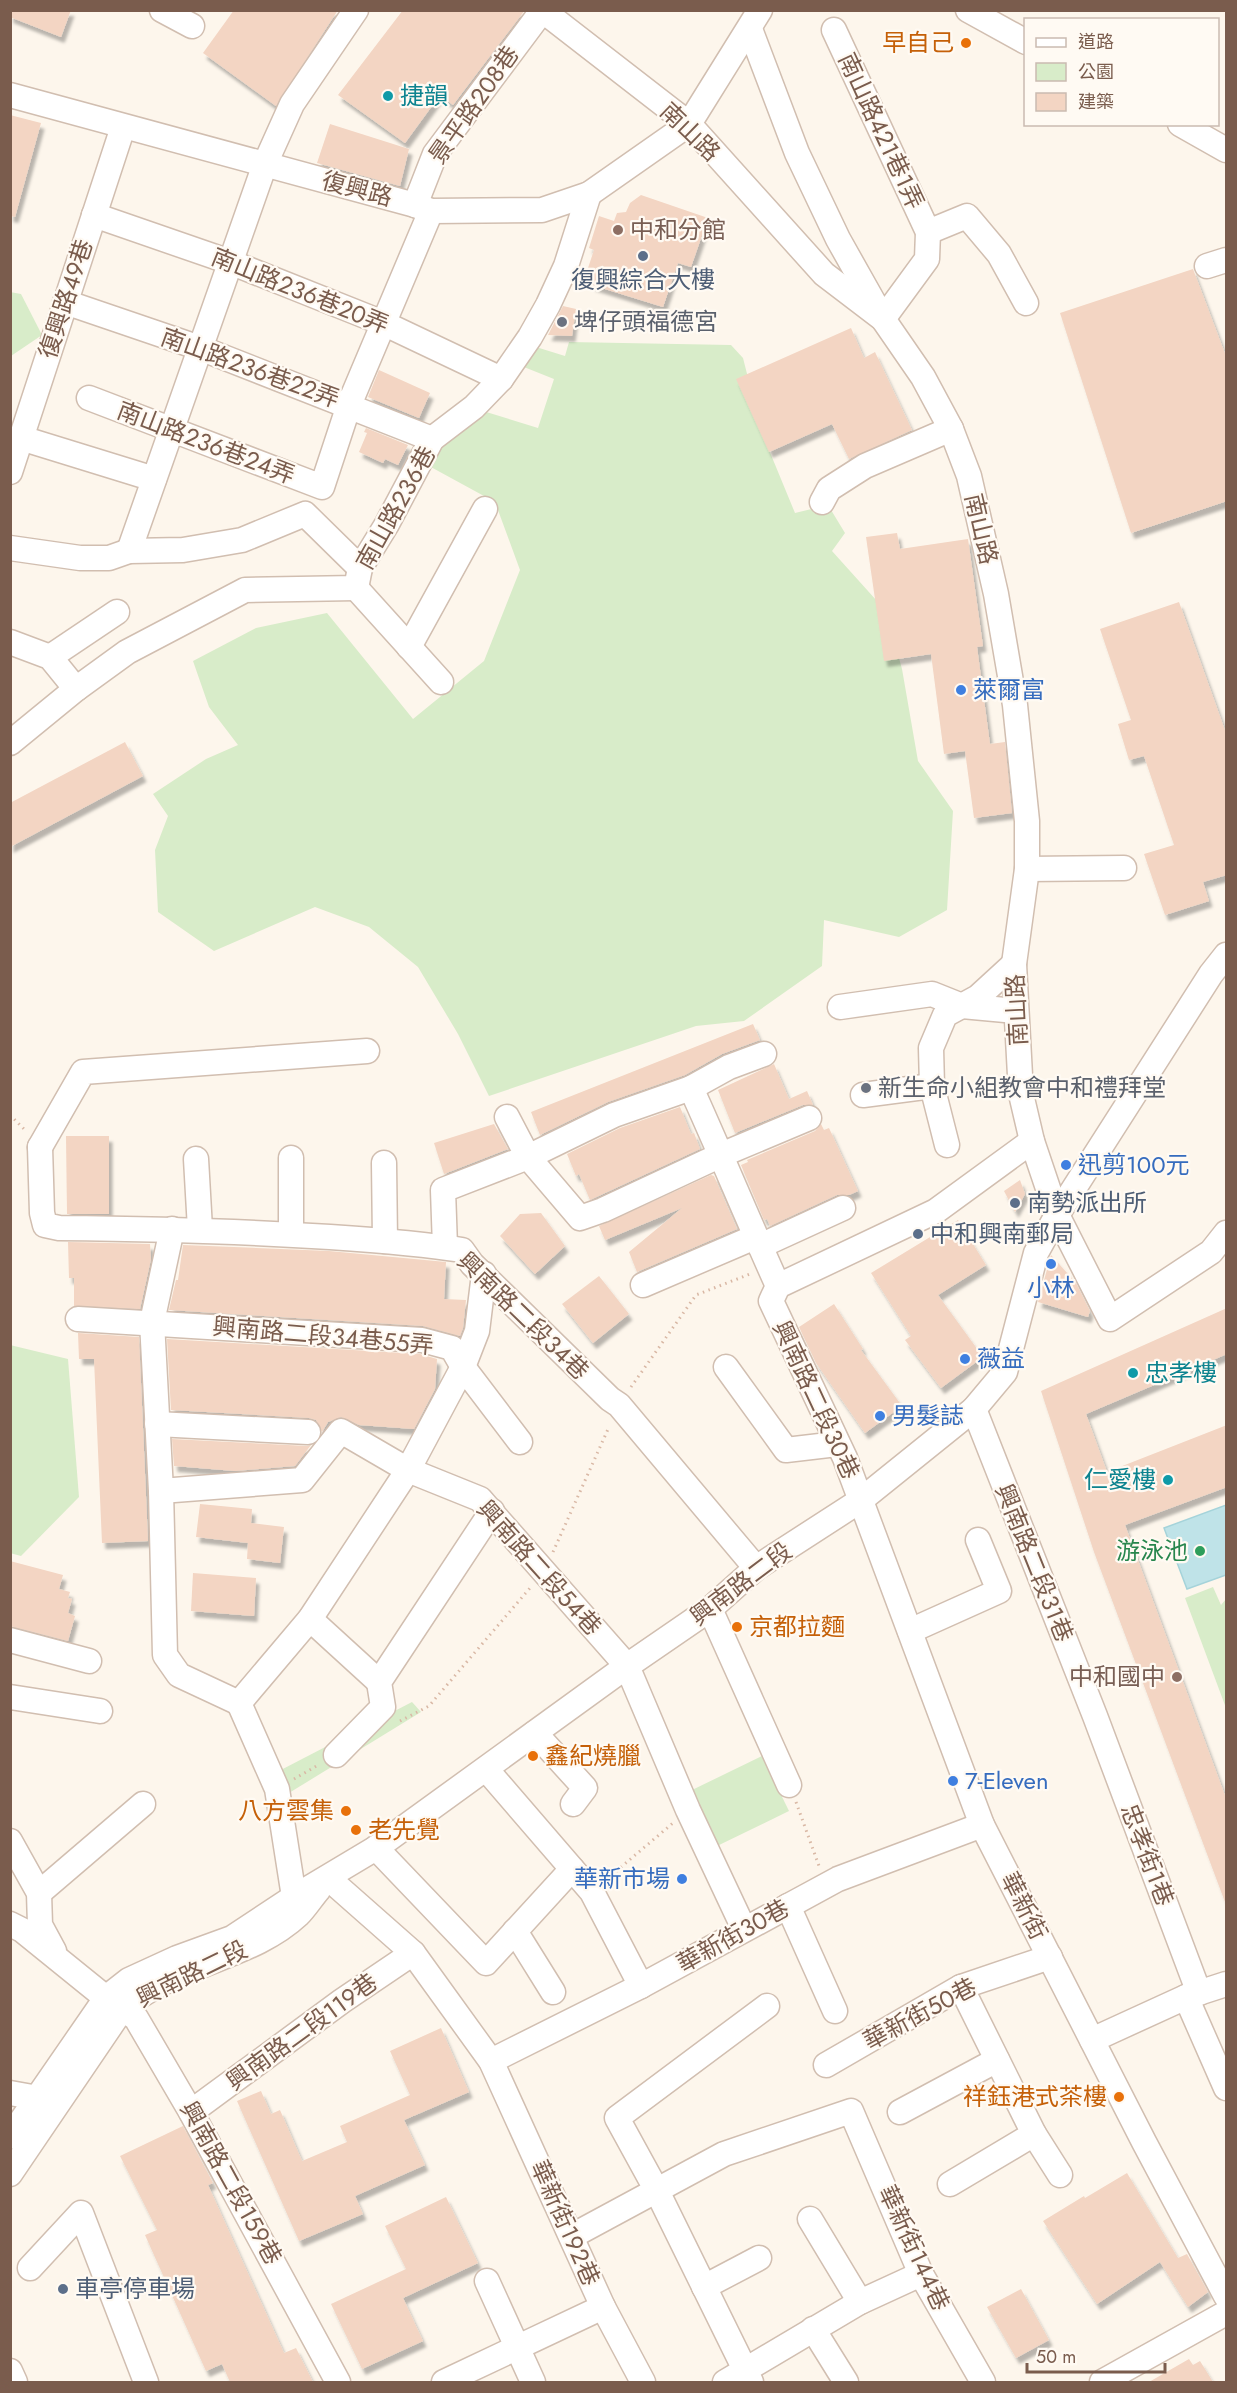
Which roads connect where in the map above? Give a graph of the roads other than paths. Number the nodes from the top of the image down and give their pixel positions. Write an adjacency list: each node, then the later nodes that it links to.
1 (162, 10): 6 (street)
2 (356, 10): 14 (street)
3 (968, 10): 8 (street)
4 (542, 11): 10 (street, 南山路); 16 (street, 景平路208巷)
5 (755, 20): 10 (street); 22 (street)
6 (192, 26)
7 (834, 30): 18 (street, 南山路421巷1弄)
8 (1024, 41)
9 (10, 95): 12 (street, 復興路)
10 (689, 124): 15 (street, 復興路); 22 (street, 南山路)
11 (1184, 126): 13 (street)
12 (123, 127): 14 (street, 復興路); 17 (street, 復興路49巷)
13 (1227, 150)
14 (265, 164): 16 (street, 復興路); 19 (street)
15 (590, 194): 16 (street, 復興路); 25 (street, 南山路236巷)
16 (423, 208): 23 (street, 景平路208巷)
17 (94, 215): 19 (street, 南山路236巷20弄); 20 (street, 復興路49巷)
18 (928, 232): 21 (street); 22 (street)
19 (230, 262): 23 (street, 南山路236巷20弄); 24 (street)
20 (65, 302): 24 (street, 南山路236巷22弄); 30 (street, 復興路49巷)
21 (1026, 303)
22 (883, 319): 29 (street, 南山路)
23 (383, 324): 25 (street, 南山路236巷20弄); 27 (street, 景平路208巷)
24 (200, 348): 27 (street, 南山路236巷22弄); 28 (street)
25 (501, 379): 31 (street, 南山路236巷)
26 (89, 398): 28 (street, 南山路236巷24弄)
27 (349, 405): 31 (street, 南山路236巷22弄); 34 (street, 景平路208巷)
28 (172, 429): 33 (street); 34 (street, 南山路236巷24弄)
29 (951, 429): 35 (street); 48 (street, 南山路)
30 (21, 438): 32 (street, 復興路49巷); 33 (street)
31 (432, 439): 39 (street, 南山路236巷)
32 (10, 472)
33 (154, 479): 38 (street)
34 (322, 487)
35 (822, 502)
36 (485, 509): 42 (street)
37 (10, 548): 38 (street)
38 (129, 551): 39 (street)
39 (358, 578): 42 (street); 45 (street, 南山路236巷)
40 (117, 612): 43 (street)
41 (10, 642): 43 (street)
42 (409, 647): 44 (street)
43 (50, 657): 45 (street)
44 (441, 682)
45 (76, 689): 46 (street, 南山路236巷)
46 (10, 743)
47 (1124, 868): 48 (street)
48 (1027, 869): 50 (street, 南山路)
49 (1227, 955): 69 (street, 興南路二段)
50 (1014, 964): 51 (street); 53 (street, 南山路)
51 (962, 1006): 52 (street); 53 (street); 56 (street)
52 (840, 1007)
53 (1016, 1011): 61 (street, 南山路)
54 (367, 1051): 70 (street, 興南路二段34巷)
55 (764, 1054): 57 (street)
56 (932, 1086): 58 (street); 62 (street)
57 (691, 1088): 63 (street, 興南路二段30巷); 64 (street)
58 (863, 1095)
59 (507, 1117): 64 (street)
60 (809, 1118): 63 (street)
61 (1032, 1141): 69 (street, 南山路); 79 (street)
62 (946, 1145)
63 (721, 1155): 64 (street); 75 (street, 興南路二段30巷)
64 (528, 1157): 76 (street)
65 (291, 1158): 73 (street)
66 (196, 1159): 71 (street)
67 (384, 1163): 74 (street)
68 (843, 1208): 75 (street)
69 (1057, 1215): 72 (street, 南山路); 84 (street, 興南路二段)
70 (172, 1229): 71 (street, 興南路二段34巷); 81 (street)
71 (200, 1229): 73 (street, 興南路二段34巷)
72 (1227, 1233)
73 (291, 1234): 74 (street, 興南路二段34巷)
74 (385, 1241): 76 (street, 興南路二段34巷)
75 (757, 1242): 78 (street); 79 (street, 興南路二段30巷)
76 (445, 1247): 77 (street, 興南路二段34巷)
77 (484, 1274): 82 (street); 94 (street, 興南路二段34巷)
78 (643, 1285)
79 (774, 1294): 88 (street, 興南路二段30巷)
80 (78, 1319): 81 (street, 興南路二段34巷55弄)
81 (152, 1322): 82 (street, 興南路二段34巷55弄); 85 (street)
82 (463, 1367): 87 (street, 興南路二段34巷55弄); 89 (street)
83 (726, 1367): 88 (street)
84 (974, 1409): 91 (street, 興南路二段); 105 (street, 興南路二段31巷)
85 (157, 1424): 86 (street); 90 (street)
86 (308, 1432)
87 (520, 1442)
88 (837, 1444): 91 (street, 興南路二段30巷)
89 (408, 1470): 90 (street, 興南路二段54巷); 92 (street, 興南路二段54巷); 96 (street)
90 (161, 1491): 103 (street)
91 (861, 1500): 94 (street, 興南路二段); 97 (street, 華新街)
92 (492, 1511): 100 (street, 興南路二段54巷); 101 (street)
93 (978, 1540): 97 (street)
94 (756, 1568): 95 (street, 興南路二段)
95 (710, 1609): 100 (street, 興南路二段); 109 (street)
96 (310, 1619): 101 (street); 103 (street)
97 (910, 1631): 112 (street, 華新街)
98 (10, 1640): 99 (street)
99 (88, 1661)
100 (627, 1666): 106 (street, 興南路二段); 121 (street, 興南路二段54巷)
101 (379, 1682): 107 (street)
102 (10, 1697): 104 (street)
103 (239, 1703): 118 (street)
104 (100, 1711)
105 (1095, 1716): 130 (street, 忠孝街1巷)
106 (535, 1733): 108 (street, 興南路二段); 111 (street)
107 (336, 1755)
108 (486, 1768): 114 (street, 興南路二段); 115 (street)
109 (789, 1785)
110 (143, 1804): 117 (street)
111 (573, 1804)
112 (982, 1825): 119 (street, 華新街30巷); 124 (street, 華新街)
113 (10, 1841): 117 (street)
114 (376, 1848): 116 (street, 興南路二段); 122 (street)
115 (572, 1869): 122 (street); 127 (street)
116 (328, 1878): 118 (street, 興南路二段); 123 (street, 華新街192巷); 131 (street, 興南路二段)
117 (39, 1893): 125 (street)
118 (294, 1897): 131 (street, 興南路二段)
119 (788, 1906): 121 (street, 華新街30巷); 133 (street)
120 (12, 1927): 125 (street, 興南路二段159巷)
121 (744, 1929): 127 (street, 華新街30巷)
122 (515, 1931): 129 (street)
123 (413, 1953): 136 (street, 華新街192巷); 141 (street, 興南路二段119巷)
124 (1050, 1957): 128 (street, 華新街50巷); 134 (street, 華新街)
125 (58, 1959): 131 (street, 興南路二段159巷)
126 (1227, 1984): 130 (street)
127 (641, 1986): 136 (street, 華新街30巷)
128 (960, 1987): 135 (street); 137 (street, 華新街50巷)
129 (553, 1992)
130 (1193, 1995): 134 (street); 138 (street, 忠孝街1巷)
131 (114, 2004): 140 (street, 興南路二段); 141 (street, 興南路二段159巷)
132 (767, 2006): 148 (street)
133 (835, 2011)
134 (1092, 2040): 156 (street, 華新街)
135 (997, 2060): 142 (street); 143 (street)
136 (491, 2061): 150 (street, 華新街192巷)
137 (826, 2065)
138 (1227, 2088)
139 (10, 2093): 140 (street)
140 (46, 2104): 144 (street, 興南路二段); 145 (street, 興南路二段)
141 (191, 2112): 166 (street, 興南路二段159巷)
142 (900, 2112)
143 (1034, 2134): 146 (street); 147 (street)
144 (10, 2137)
145 (10, 2174)
146 (1060, 2175)
147 (950, 2184)
148 (657, 2191): 150 (street); 153 (street, 華新街144巷); 155 (street)
149 (810, 2219): 157 (street)
150 (572, 2236): 158 (street, 華新街192巷)
151 (759, 2258): 155 (street)
152 (30, 2268): 165 (street)
153 (921, 2274): 157 (street); 171 (street, 華新街144巷)
154 (487, 2281): 161 (street)
155 (704, 2287): 163 (street)
156 (1227, 2296)
157 (860, 2302): 160 (street)
158 (603, 2307): 161 (street); 169 (street, 華新街192巷)
159 (1227, 2313): 172 (street)
160 (813, 2329): 163 (street); 170 (street)
161 (518, 2349): 167 (street); 168 (street)
162 (10, 2371): 164 (street)
163 (740, 2379)
164 (15, 2382)
165 (147, 2382)
166 (338, 2382)
167 (444, 2382)
168 (533, 2382)
169 (643, 2382)
170 (846, 2382)
171 (983, 2382)
172 (1102, 2382)

